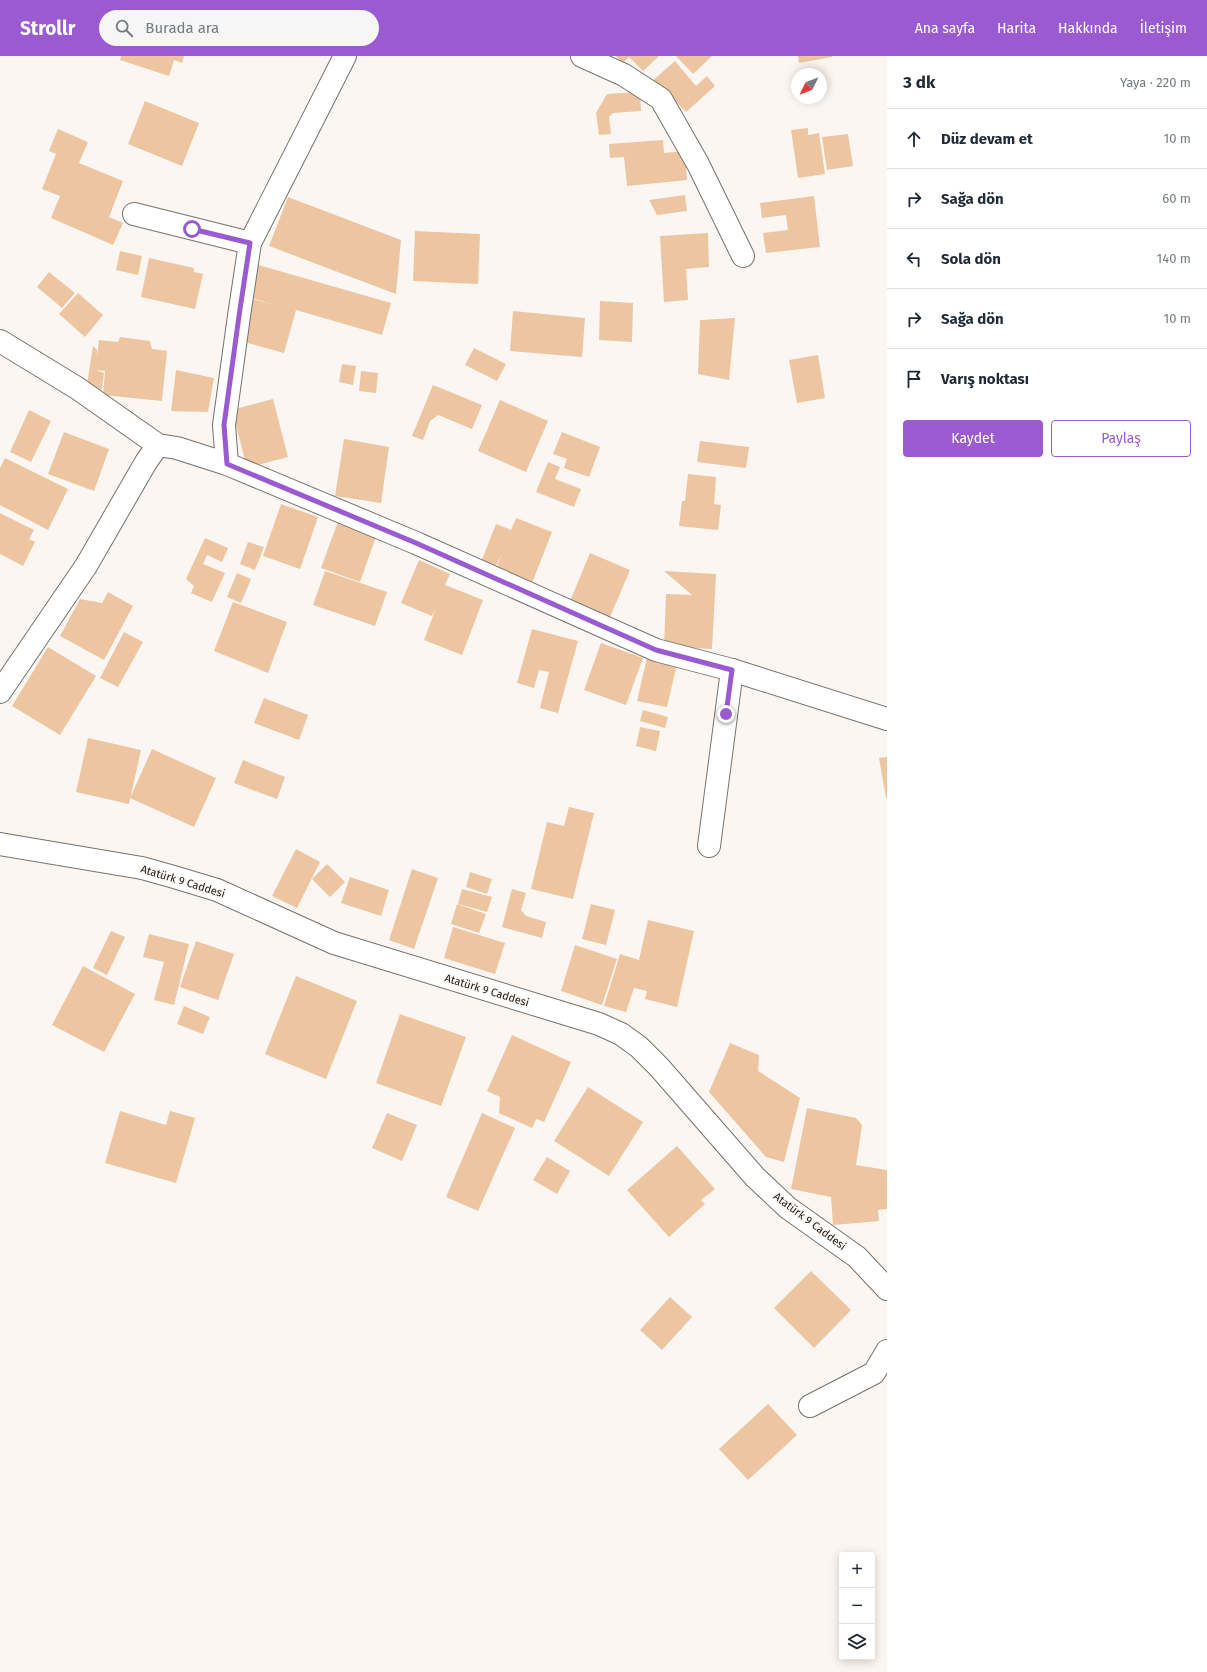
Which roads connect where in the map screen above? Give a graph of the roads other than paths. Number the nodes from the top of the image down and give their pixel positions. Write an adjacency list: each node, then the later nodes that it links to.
1 (346, 56): 4 (street)
2 (582, 56): 5 (street)
3 (134, 214): 4 (street)
4 (250, 243): 8 (street)
5 (743, 256)
6 (0, 341): 7 (street)
7 (158, 445): 8 (street); 10 (street)
8 (227, 464): 9 (street)
9 (732, 670): 11 (street); 13 (street)
10 (0, 692)
11 (887, 719)
12 (0, 844): 14 (street, Atatürk 9 Caddesi)
13 (709, 846)
14 (887, 1289)
15 (887, 1351): 16 (street)
16 (810, 1406)

